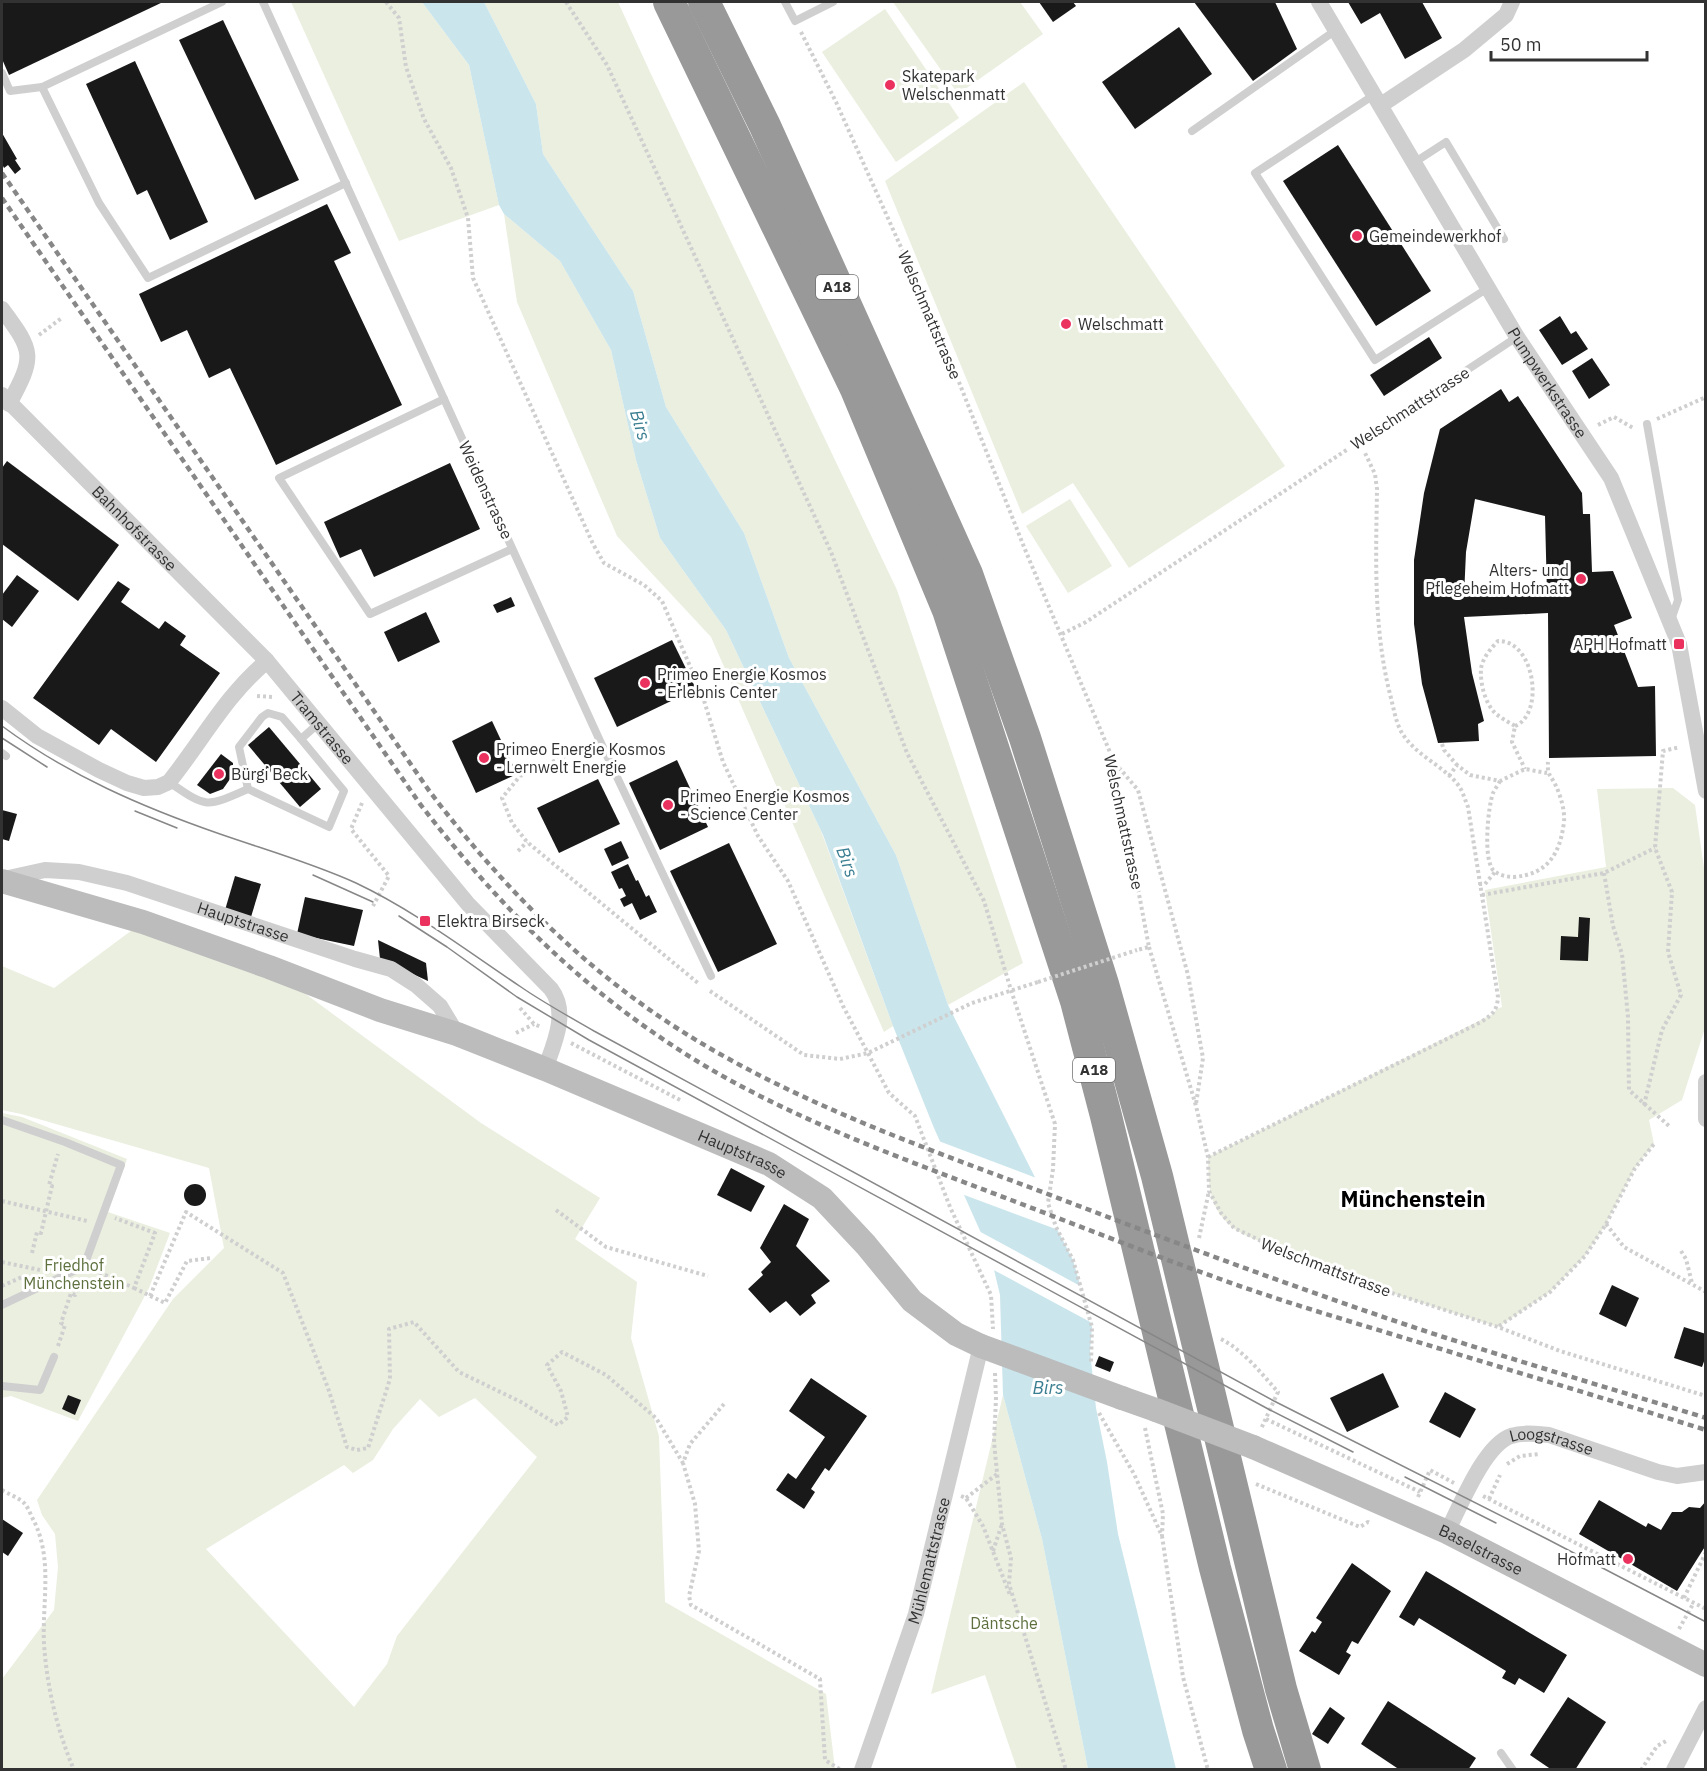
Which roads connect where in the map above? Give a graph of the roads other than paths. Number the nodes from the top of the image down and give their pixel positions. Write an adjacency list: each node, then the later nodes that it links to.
1 (222, 2): 11 (lane)
2 (263, 2): 15 (lane, Weidenstrasse)
3 (669, 2): 51 (highway, A18)
4 (704, 2): 52 (highway, A18)
5 (785, 2): 6 (lane)
6 (833, 2)
7 (1319, 2): 9 (street, Pumpwerkstrasse)
8 (1512, 2): 12 (street)
9 (1336, 30): 12 (street, Pumpwerkstrasse); 13 (lane)
10 (2, 73): 11 (lane)
11 (42, 87): 15 (lane)
12 (1378, 100): 14 (street, Pumpwerkstrasse); 17 (lane)
13 (1192, 131)
14 (1415, 162): 16 (lane); 17 (street, Pumpwerkstrasse)
15 (346, 183): 21 (lane, Weidenstrasse)
16 (1504, 239)
17 (1488, 288): 19 (street, Pumpwerkstrasse)
18 (2, 309): 20 (street)
19 (1517, 338): 23 (lane, Welschmattstrasse); 25 (street, Pumpwerkstrasse)
20 (5, 399): 26 (street, Bahnhofstrasse)
21 (444, 399): 24 (lane, Weidenstrasse); 24 (lane)
22 (1647, 424): 25 (lane)
23 (1358, 442)
24 (512, 549): 34 (lane, Weidenstrasse)
25 (1670, 623): 32 (street, Pumpwerkstrasse)
26 (267, 661): 28 (street, Tramstrasse); 30 (street)
27 (2, 708): 30 (street)
28 (319, 723): 29 (lane); 36 (street, Tramstrasse)
29 (301, 739): 31 (lane); 31 (lane)
30 (169, 782): 31 (lane)
31 (248, 789)
32 (1706, 791)
33 (2, 880): 35 (main road, Hauptstrasse); 35 (street, Hauptstrasse)
34 (711, 976)
35 (457, 1034): 36 (main road, Hauptstrasse)
36 (545, 1069): 41 (main road, Hauptstrasse)
37 (1706, 1082): 38 (street)
38 (1706, 1119)
39 (2, 1120): 40 (lane)
40 (2, 1305)
41 (989, 1350): 44 (main road, Hauptstrasse, bridge); 50 (street, Mühlemattstrasse)
42 (54, 1357): 43 (lane)
43 (2, 1386)
44 (1140, 1404): 46 (main road, Baselstrasse, bridge)
45 (1706, 1472): 46 (street, Loogstrasse)
46 (1447, 1532): 47 (main road, Baselstrasse)
47 (1706, 1665)
48 (1706, 1708): 54 (street)
49 (1501, 1753): 53 (lane)
50 (862, 1770)
51 (1271, 1770)
52 (1305, 1770)
53 (1513, 1770)
54 (1674, 1770)

